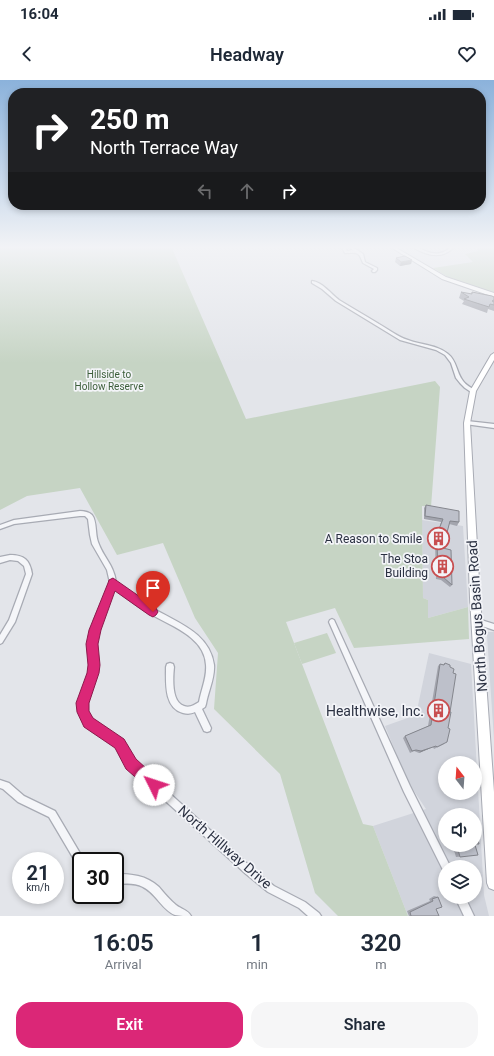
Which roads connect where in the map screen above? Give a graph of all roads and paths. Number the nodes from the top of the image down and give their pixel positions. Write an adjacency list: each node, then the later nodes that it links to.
1 (318, 285): 5 (street)
2 (466, 285): 3 (street)
3 (494, 294)
4 (494, 355): 5 (street, North Bogus Basin Road)
5 (473, 391): 6 (street, North Bogus Basin Road)
6 (467, 423): 7 (street); 12 (street, North Bogus Basin Road)
7 (494, 426)
8 (0, 527): 10 (street)
9 (0, 560): 14 (street)
10 (113, 583): 16 (street); 25 (street, North Hillway Drive)
11 (332, 622): 20 (street)
12 (478, 622): 13 (street); 22 (street, North Bogus Basin Road)
13 (494, 627)
14 (0, 641)
15 (170, 667): 16 (street)
16 (197, 708): 17 (street)
17 (207, 728)
18 (0, 784): 19 (street)
19 (74, 852)
20 (442, 860)
21 (124, 879): 24 (street)
22 (494, 883)
23 (463, 904): 26 (street)
24 (186, 916)
25 (316, 916)
26 (469, 916)

